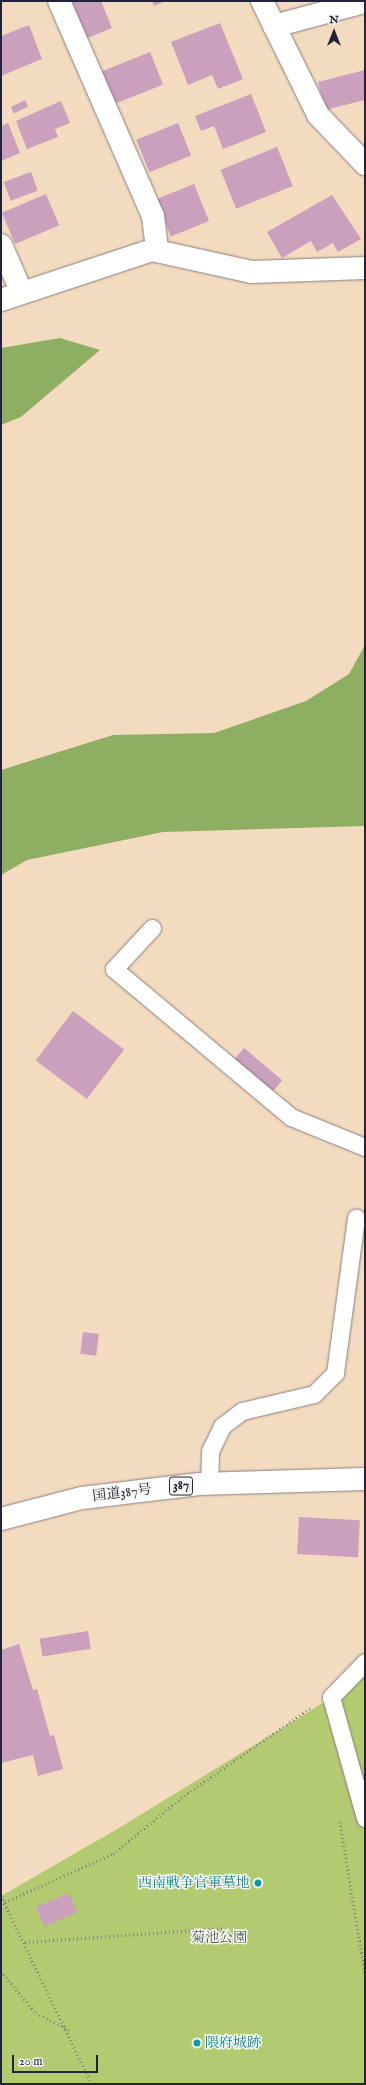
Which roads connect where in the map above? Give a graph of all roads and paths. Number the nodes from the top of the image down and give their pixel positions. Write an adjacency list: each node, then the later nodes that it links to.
1 (59, 1): 7 (main road)
2 (262, 1): 4 (main road)
3 (365, 2): 4 (main road)
4 (274, 26): 5 (main road)
5 (365, 164)
6 (1, 245): 9 (main road)
7 (157, 251): 8 (main road); 9 (main road)
8 (365, 268)
9 (22, 293): 10 (main road)
10 (1, 300)
11 (152, 928): 12 (lane)
12 (365, 1147)
13 (356, 1217): 15 (lane)
14 (365, 1479): 15 (main road, 国道387号 / 387)
15 (209, 1484): 16 (main road, 国道387号 / 387)
16 (1, 1519)
17 (365, 1662): 18 (lane)
18 (331, 1697): 20 (lane); 22 (path)
19 (339, 1818): 26 (path)
20 (365, 1818)
21 (1, 1896): 22 (path)
22 (5, 1902): 24 (path)
23 (225, 1928): 24 (path)
24 (25, 1942): 27 (path)
25 (1, 1971): 27 (path)
26 (365, 1973)
27 (69, 2030): 28 (path)
28 (92, 2084)

